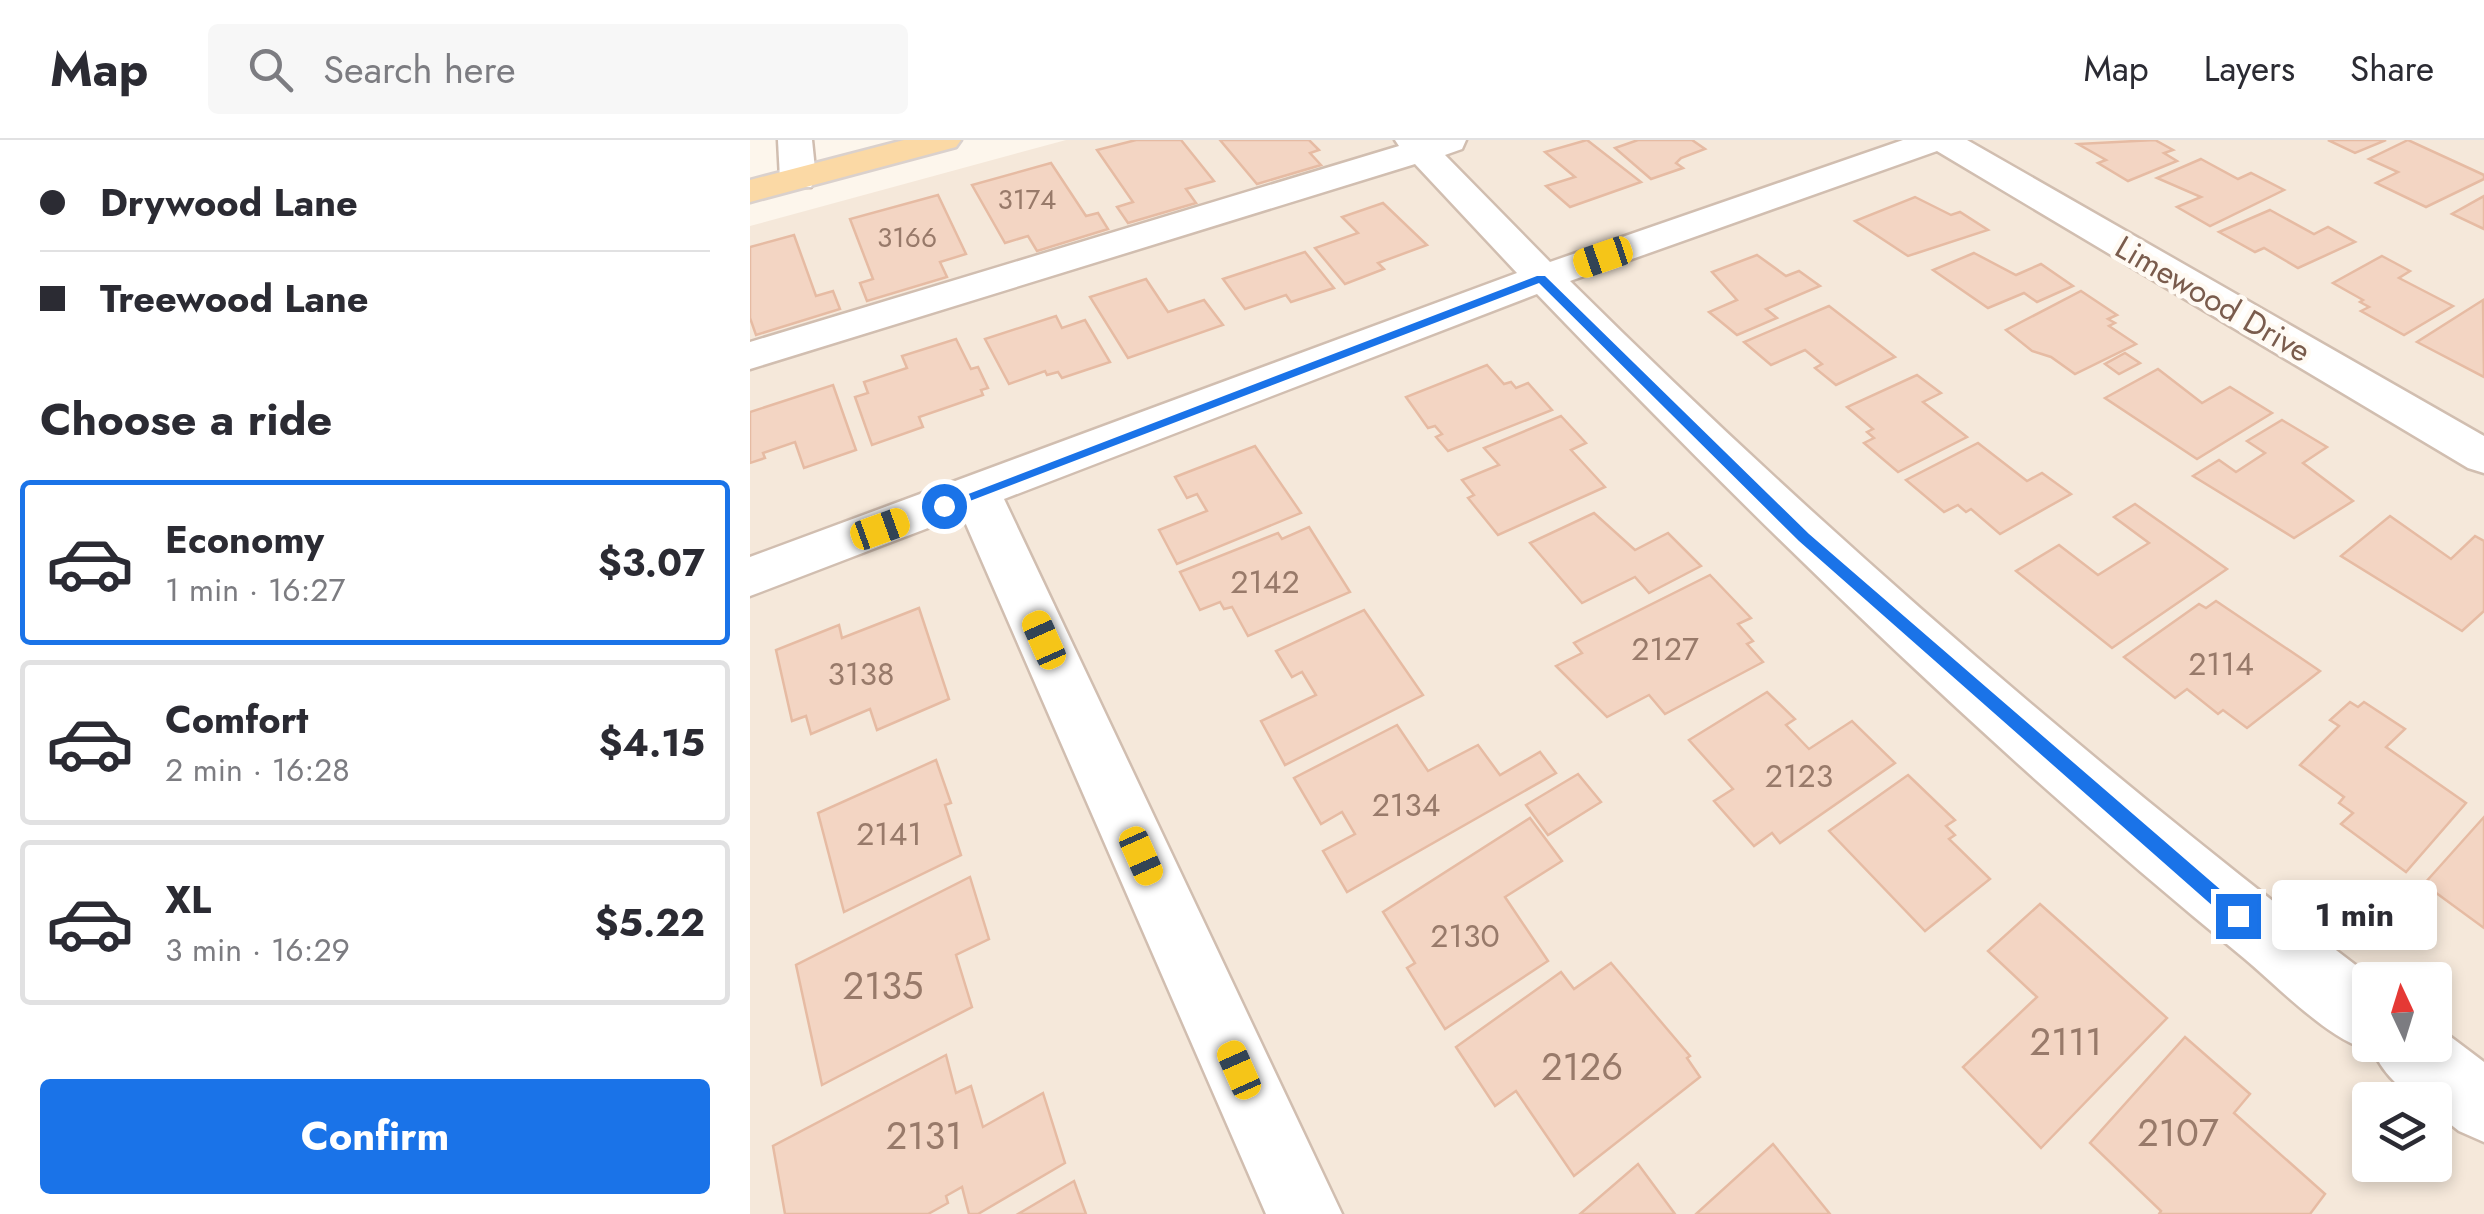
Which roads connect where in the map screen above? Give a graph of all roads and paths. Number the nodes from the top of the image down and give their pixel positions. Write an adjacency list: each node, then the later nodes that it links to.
1 (795, 140): 5 (street)
2 (1939, 140): 7 (street); 9 (street, Limewood Drive)
3 (922, 143): 5 (main road)
4 (1430, 144): 7 (street); 8 (street)
5 (798, 178): 6 (main road)
6 (750, 191)
7 (1541, 278): 10 (street); 12 (street)
8 (750, 356)
9 (2484, 457)
10 (977, 494): 11 (street); 15 (street)
11 (750, 576)
12 (2352, 1004)
13 (2427, 1062): 14 (street)
14 (2484, 1106)
15 (1304, 1214)

